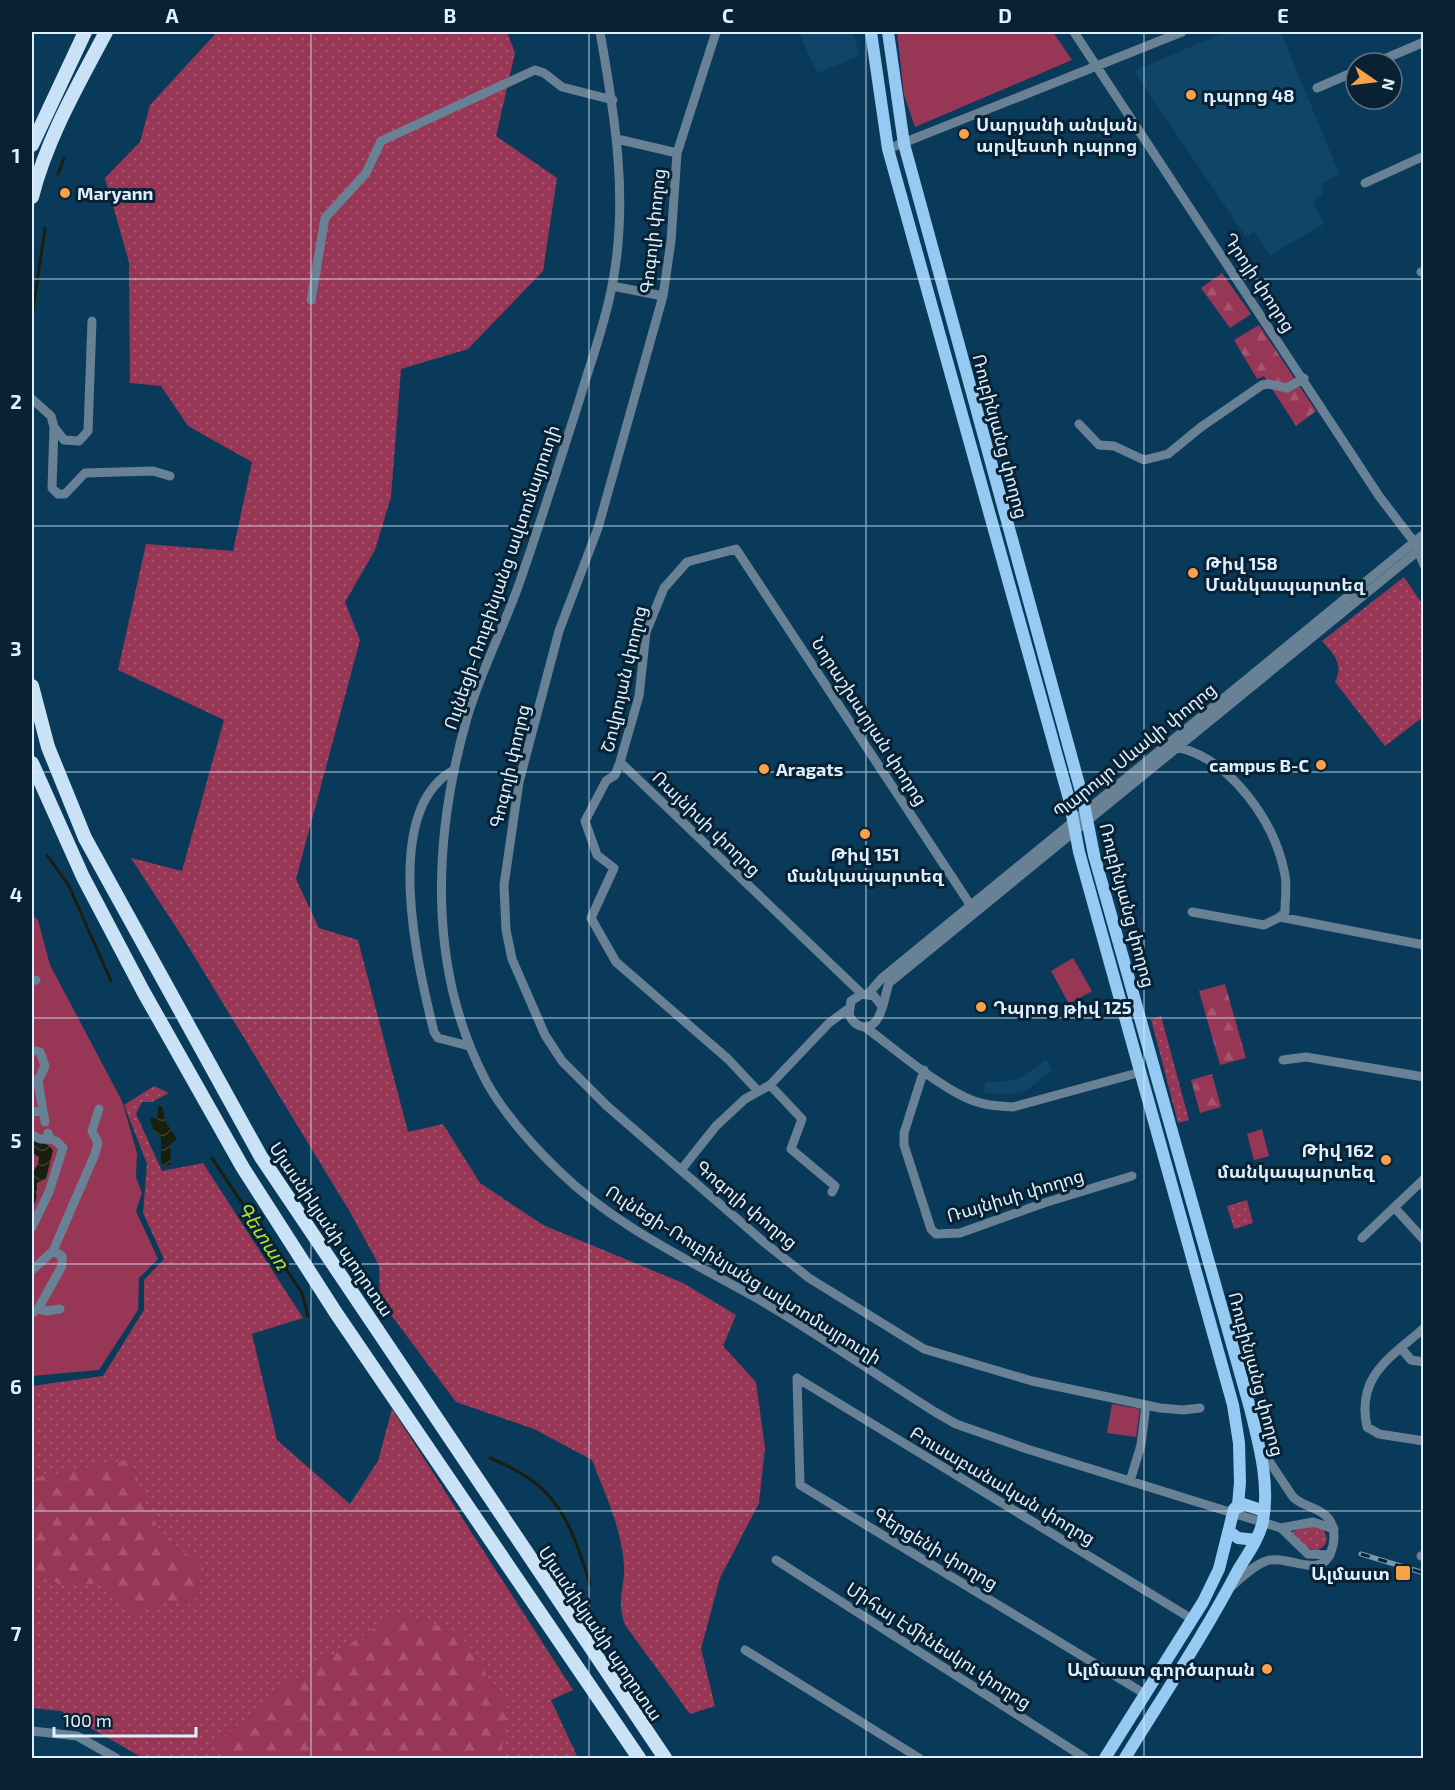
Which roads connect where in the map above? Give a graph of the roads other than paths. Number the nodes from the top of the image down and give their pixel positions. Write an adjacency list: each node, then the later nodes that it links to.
1 (84, 32): 17 (highway)
2 (106, 32): 22 (highway)
3 (600, 32): 14 (street, Ուլնեցի-Ռուբինյանց ավտոմայրուղի)
4 (716, 32): 19 (street, Գոգոլի փողոց)
5 (871, 32): 18 (main road, Ռուբինյանց փողոց)
6 (888, 32): 16 (main road, Ռուբինյանց փողոց)
7 (1074, 32): 11 (street, Դրոյի փողոց)
8 (1182, 32): 11 (street)
9 (1424, 42): 10 (street)
10 (1403, 51)
11 (1097, 64): 16 (street); 27 (street, Դրոյի փողոց)
12 (1344, 76): 13 (street)
13 (1317, 88)
14 (613, 100): 15 (street, Ուլնեցի-Ռուբինյանց ավտոմայրուղի); 25 (street)
15 (617, 139): 19 (street); 23 (street, Ուլնեցի-Ռուբինյանց ավտոմայրուղի)
16 (904, 144): 18 (street); 41 (main road, Ռուբինյանց փողոց)
17 (32, 145)
18 (888, 149): 42 (main road, Ռուբինյանց փողոց)
19 (677, 153): 24 (street, Գոգոլի փողոց)
20 (1424, 156): 21 (street)
21 (1365, 183)
22 (32, 197)
23 (612, 286): 24 (street); 40 (street, Ուլնեցի-Ռուբինյանց ավտոմայրուղի)
24 (663, 296): 69 (street, Գոգոլի փողոց)
25 (311, 300)
26 (92, 321): 30 (street)
27 (1304, 378): 29 (street); 34 (street, Դրոյի փողոց)
28 (32, 399): 30 (street)
29 (1079, 424)
30 (54, 427): 31 (street)
31 (170, 477)
32 (1424, 534): 34 (street, Պարույր Սևակի փողոց)
33 (736, 549): 38 (street, Շովրոյան փողոց); 43 (street, Նորաշխարյան փողոց)
34 (1419, 549): 35 (street, Դրոյի փողոց); 37 (street, Պարույր Սևակի փողոց); 41 (street, Պարույր Սևակի փողոց)
35 (1424, 565)
36 (32, 686): 105 (highway, Մյասնիկյանի պողոտա)
37 (1177, 747): 41 (street, Պարույր Սևակի փողոց); 45 (street)
38 (620, 762): 47 (street, Ռայնիսի փողոց); 63 (street, Շովրոյան փողոց)
39 (32, 763): 104 (highway)
40 (454, 770): 55 (street, Ուլնեցի-Ռուբինյանց ավտոմայրուղի); 55 (street)
41 (1086, 816): 42 (street, Պարույր Սևակի փողոց); 88 (main road, Ռուբինյանց փողոց)
42 (1075, 825): 43 (street, Պարույր Սևակի փողոց); 59 (main road, Ռուբինյանց փողոց)
43 (973, 909): 47 (street, Պարույր Սևակի փողոց); 48 (street, Պարույր Սևակի փողոց)
44 (1192, 912): 45 (street)
45 (1280, 917): 46 (street)
46 (1424, 945)
47 (861, 995): 48 (street); 49 (street, Պարույր Սևակի փողոց)
48 (881, 1005): 52 (street, Պարույր Սևակի փողոց)
49 (848, 1009): 50 (street, Պարույր Սևակի փողոց); 51 (street)
50 (834, 1019): 51 (street); 62 (street, Պարույր Սևակի փողոց)
51 (851, 1020): 53 (street)
52 (877, 1021): 53 (street); 54 (street)
53 (866, 1027): 54 (street)
54 (886, 1041): 58 (street)
55 (469, 1046): 89 (street, Ուլնեցի-Ռուբինյանց ավտոմայրուղի)
56 (32, 1050): 61 (street)
57 (1283, 1060): 60 (street)
58 (924, 1070): 59 (street); 70 (street, Ռայնիսի փողոց)
59 (1140, 1072): 90 (main road, Ռուբինյանց փողոց)
60 (1424, 1077)
61 (35, 1081): 65 (street)
62 (770, 1085): 63 (street, Պարույր Սևակի փողոց); 72 (street)
63 (758, 1091): 69 (street, Պարույր Սևակի փողոց)
64 (99, 1109): 77 (street)
65 (43, 1111): 66 (street); 67 (street)
66 (32, 1112)
67 (45, 1122)
68 (32, 1135): 74 (street)
69 (681, 1170): 85 (street, Գոգոլի փողոց)
70 (1132, 1176)
71 (1424, 1179): 73 (street)
72 (832, 1191)
73 (1394, 1207): 75 (street); 76 (street)
74 (32, 1227)
75 (1362, 1238)
76 (1424, 1240)
77 (53, 1251): 78 (street); 80 (street)
78 (32, 1270)
79 (60, 1310): 80 (street)
80 (35, 1311)
81 (1424, 1328): 82 (street)
82 (1401, 1348): 83 (street); 87 (street)
83 (1424, 1362)
84 (797, 1378): 99 (street, Բուսաբանական փողոց); 101 (street, Գերցենի փողոց)
85 (1146, 1405): 86 (street, Գոգոլի փողոց); 89 (street)
86 (1200, 1408)
87 (1424, 1441)
88 (1260, 1448): 91 (main road, Ռուբինյանց փողոց); 93 (street)
89 (1130, 1481): 92 (street, Ուլնեցի-Ռուբինյանց ավտոմայրուղի)
90 (1238, 1505): 91 (main road); 94 (main road, Ռուբինյանց փողոց)
91 (1264, 1511): 95 (main road, Ռուբինյանց փողոց)
92 (1281, 1528): 93 (street); 96 (street)
93 (1334, 1529): 96 (street)
94 (1230, 1532): 95 (main road); 99 (main road, Ռուբինյանց փողոց)
95 (1256, 1540): 98 (main road, Ռուբինյանց փողոց)
96 (1329, 1555): 98 (street)
97 (776, 1560): 107 (street, Միհայ Էմինեսկու փողոց)
98 (1232, 1586): 109 (main road, Ռուբինյանց փողոց)
99 (1192, 1619): 101 (main road, Ռուբինյանց փողոց)
100 (745, 1650): 106 (street)
101 (1145, 1694): 108 (main road, Ռուբինյանց փողոց)
102 (32, 1731): 103 (street)
103 (116, 1758)
104 (639, 1758)
105 (665, 1758)
106 (919, 1758)
107 (1085, 1758)
108 (1105, 1758)
109 (1125, 1758)

